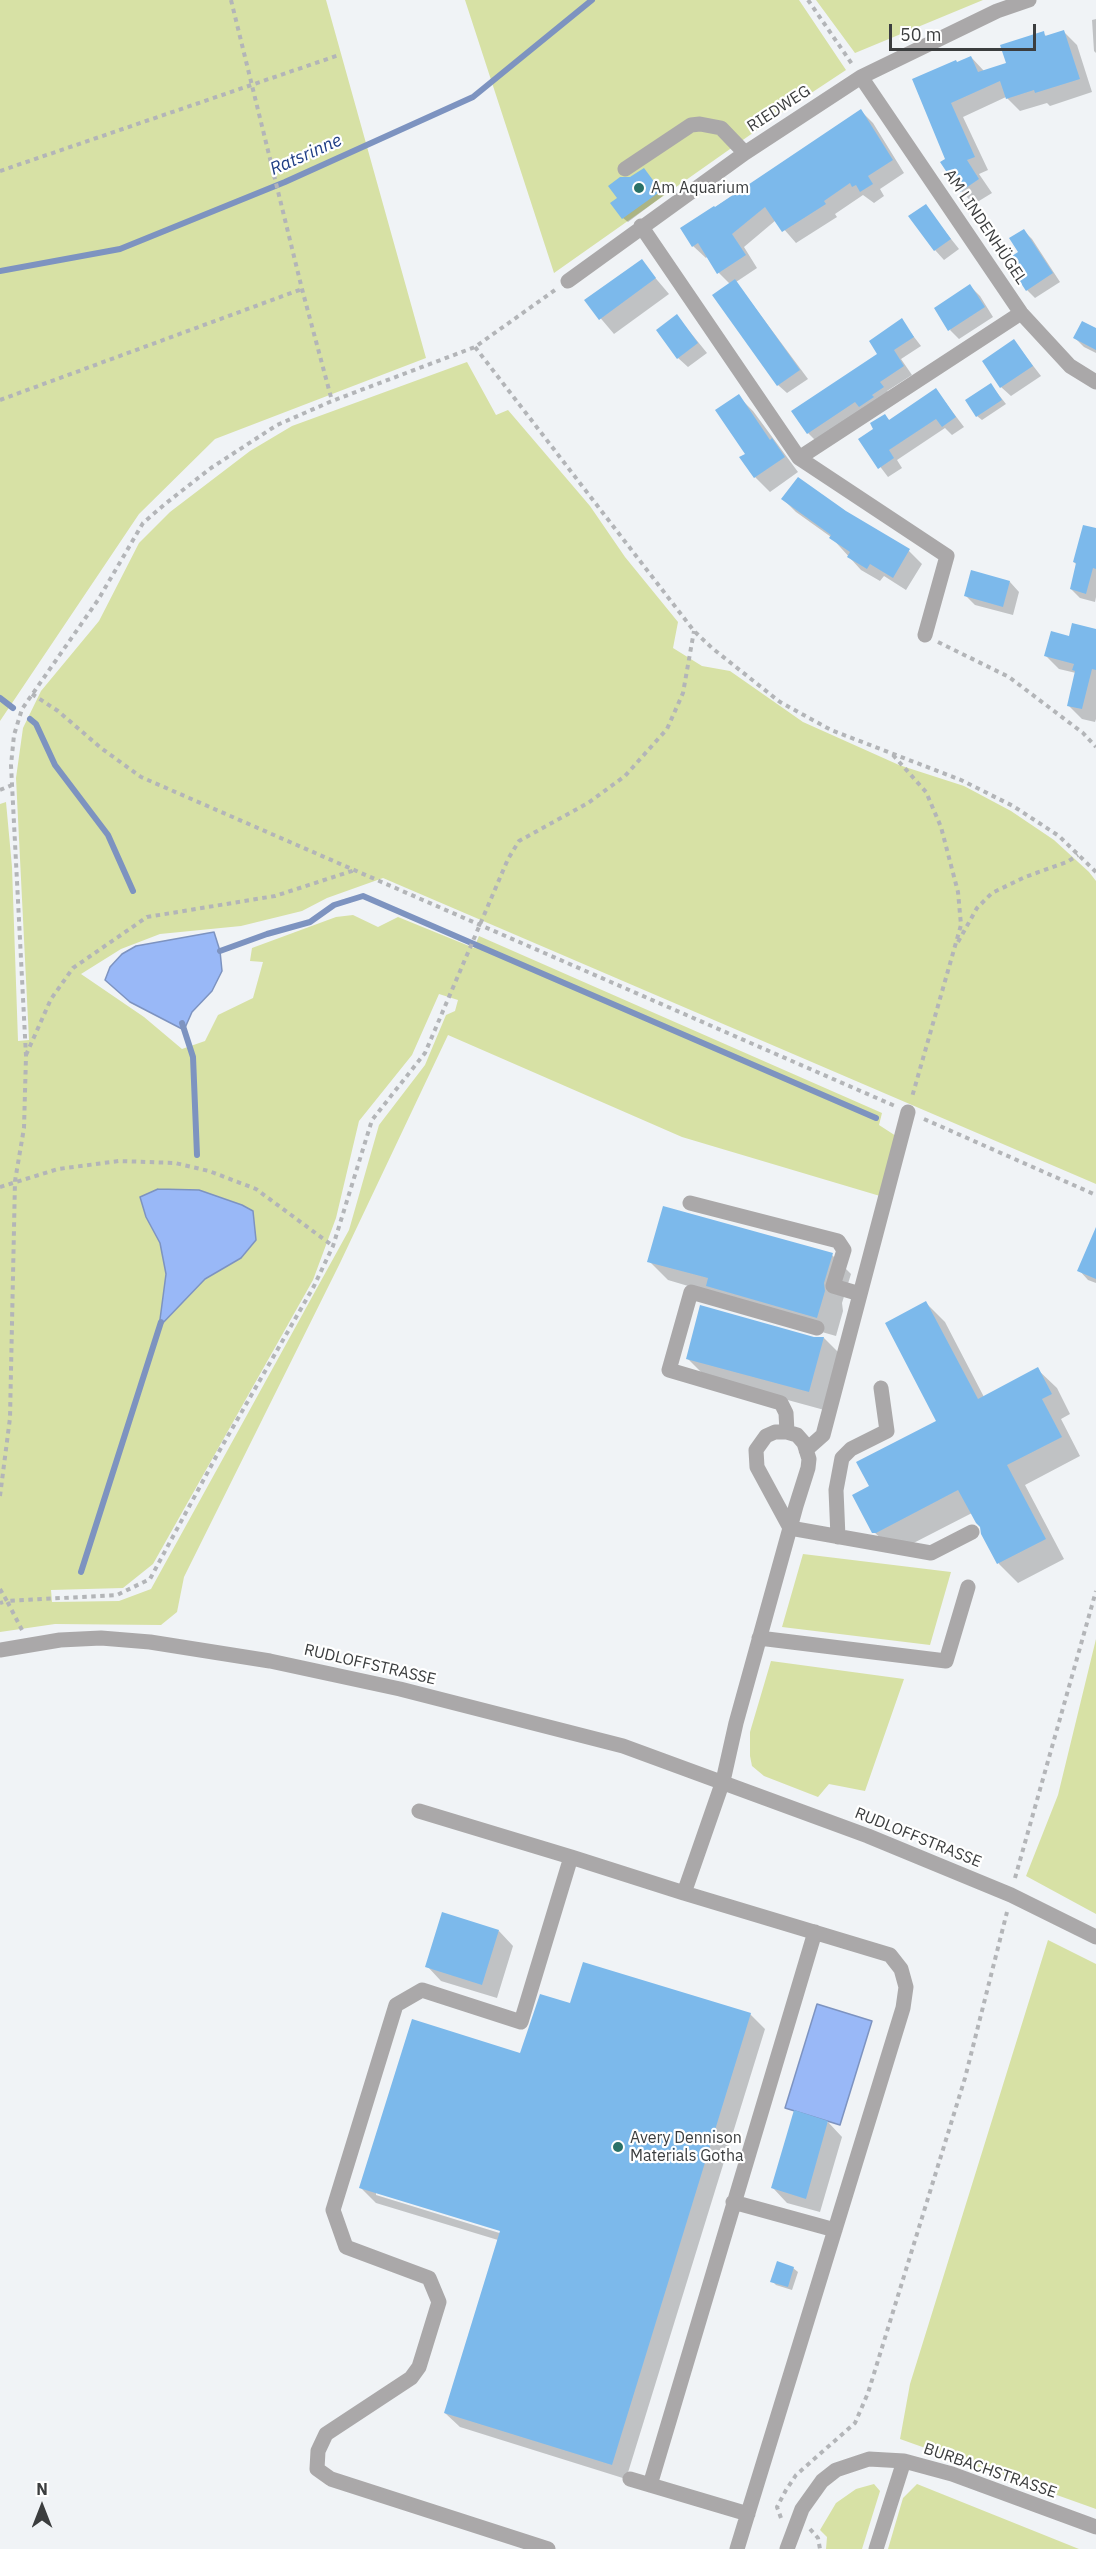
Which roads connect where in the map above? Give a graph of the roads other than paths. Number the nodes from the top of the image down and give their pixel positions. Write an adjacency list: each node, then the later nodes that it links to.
1 (1029, 0): 2 (street, RIEDWEG)
2 (861, 77): 3 (street, RIEDWEG); 7 (street, AM LINDENHÜGEL)
3 (745, 153): 4 (street); 5 (street, RIEDWEG)
4 (625, 169)
5 (641, 226): 6 (street, RIEDWEG); 9 (street)
6 (568, 281)
7 (1022, 313): 8 (street, AM LINDENHÜGEL); 9 (street)
8 (1096, 382)
9 (799, 458): 10 (street)
10 (925, 635)
11 (908, 1112): 13 (street)
12 (690, 1203): 13 (street)
13 (860, 1294): 17 (street)
14 (817, 1328): 16 (street)
15 (881, 1388): 20 (street)
16 (787, 1432): 17 (street); 18 (street)
17 (806, 1450): 18 (street)
18 (790, 1528): 20 (street); 22 (street)
19 (972, 1532): 20 (street)
20 (838, 1537)
21 (968, 1587): 22 (street)
22 (759, 1638): 24 (street)
23 (0, 1650): 24 (street, RUDLOFFSTRASSE)
24 (723, 1781): 27 (street); 29 (street, RUDLOFFSTRASSE)
25 (419, 1811): 26 (street)
26 (571, 1857): 27 (street); 37 (street)
27 (684, 1893): 28 (street)
28 (815, 1932): 30 (street); 31 (street)
29 (1096, 1937)
30 (733, 2202): 31 (street); 34 (street)
31 (835, 2230): 35 (street)
32 (904, 2461): 36 (street, BURBACHSTRASSE); 39 (street, BURBACHSTRASSE); 40 (street)
33 (630, 2479): 34 (street)
34 (650, 2485): 35 (street)
35 (748, 2514): 38 (street)
36 (1096, 2527)
37 (548, 2549)
38 (737, 2549)
39 (787, 2549)
40 (876, 2549)

